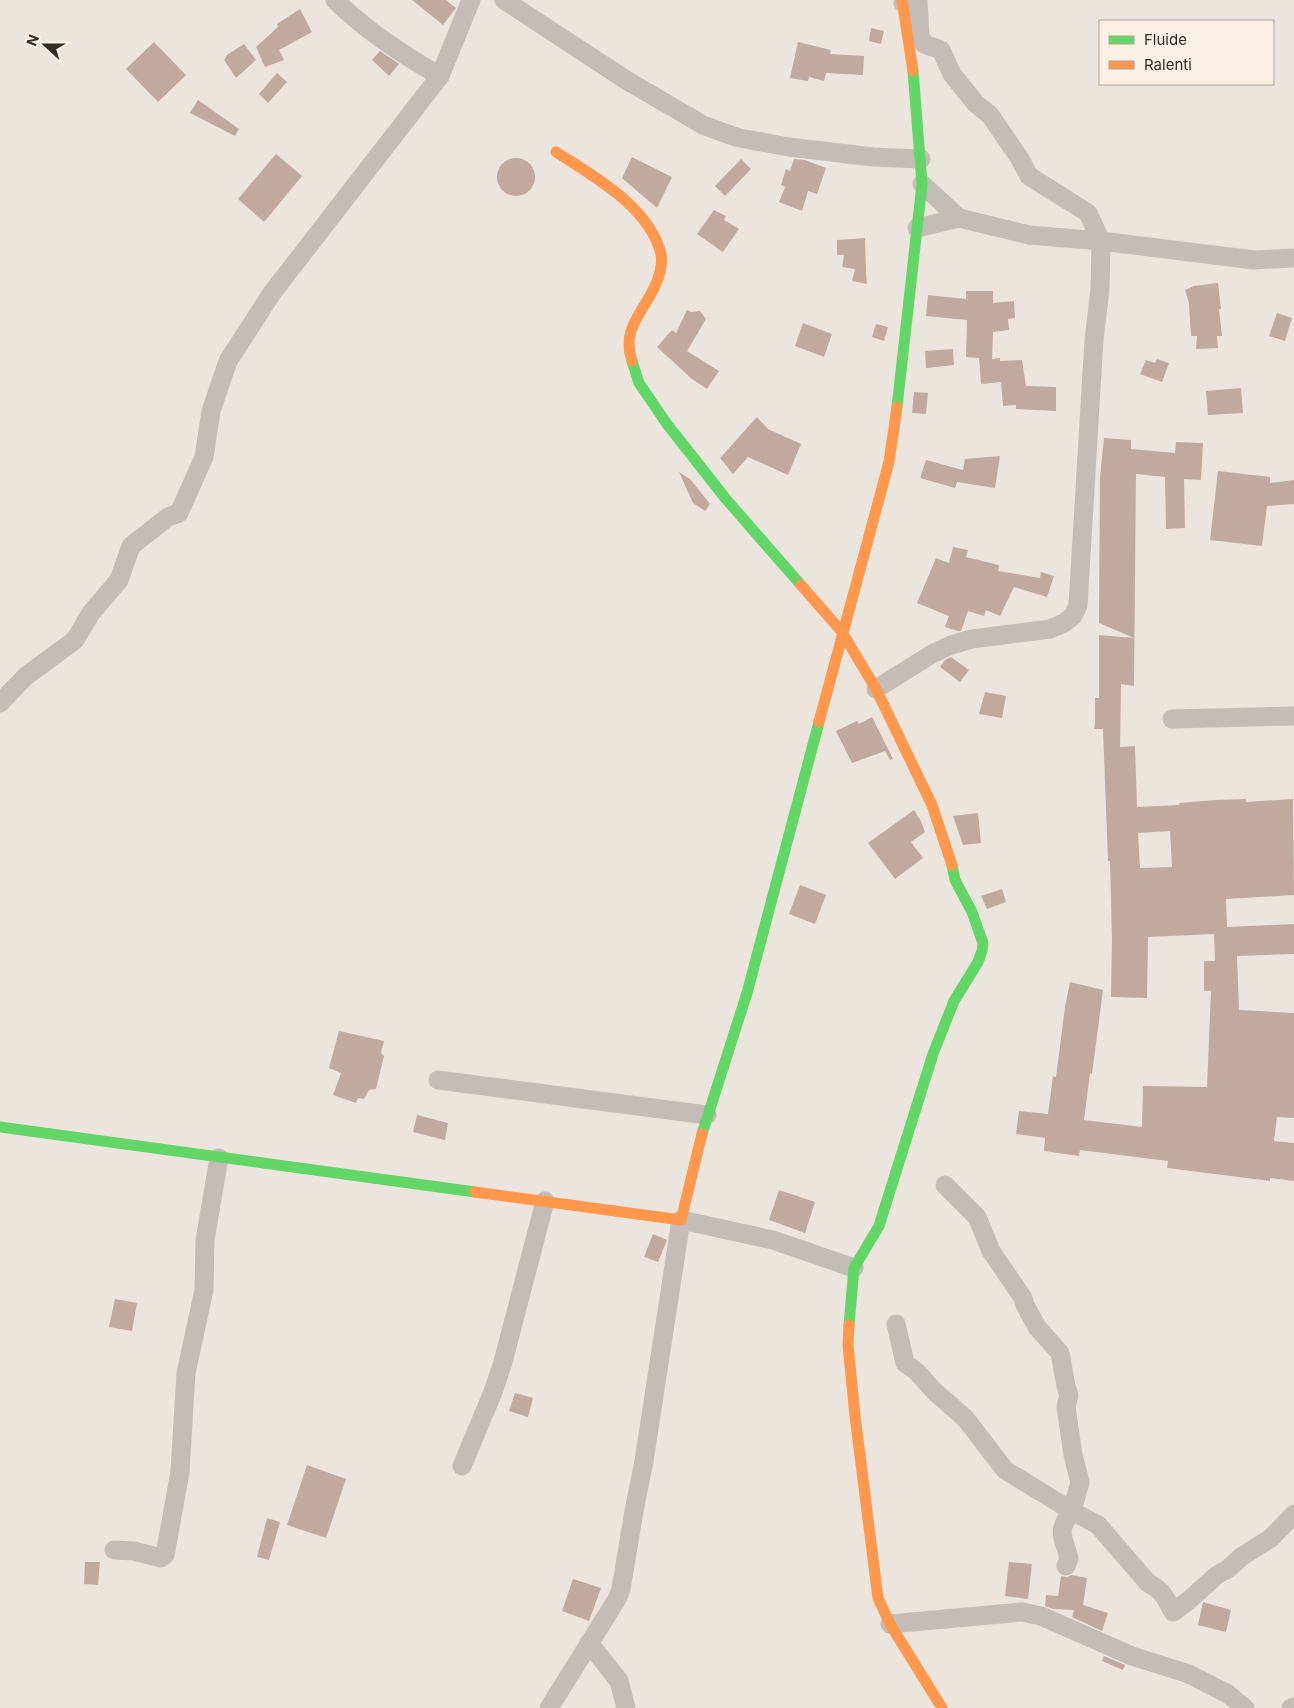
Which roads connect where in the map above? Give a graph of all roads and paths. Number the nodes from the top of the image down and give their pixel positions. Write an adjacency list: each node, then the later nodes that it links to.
1 (334, 0): 5 (street)
2 (472, 0): 5 (street)
3 (504, 0): 7 (street)
4 (902, 1): 7 (street); 11 (street)
5 (440, 76): 15 (street)
6 (556, 152): 13 (street)
7 (921, 159): 8 (street)
8 (922, 184): 9 (street); 10 (street)
9 (959, 218): 10 (street); 11 (street)
10 (918, 228): 13 (street)
11 (1102, 241): 12 (street); 14 (street)
12 (1294, 258)
13 (842, 632): 14 (street); 19 (street)
14 (876, 689): 25 (street)
15 (0, 703)
16 (1294, 716): 17 (street)
17 (1172, 719)
18 (438, 1080): 19 (street)
19 (707, 1115): 24 (street)
20 (0, 1127): 21 (street)
21 (219, 1158): 23 (street); 30 (street)
22 (945, 1185): 28 (street)
23 (546, 1201): 24 (street); 27 (street)
24 (681, 1220): 25 (street); 33 (street)
25 (854, 1268): 32 (street)
26 (896, 1324): 28 (street)
27 (462, 1466)
28 (1072, 1511): 29 (street); 31 (street)
29 (1294, 1514)
30 (114, 1550)
31 (1066, 1566)
32 (890, 1624): 36 (street); 37 (street)
33 (590, 1643): 34 (street); 35 (street)
34 (549, 1708)
35 (626, 1708)
36 (942, 1708)
37 (1245, 1708)

